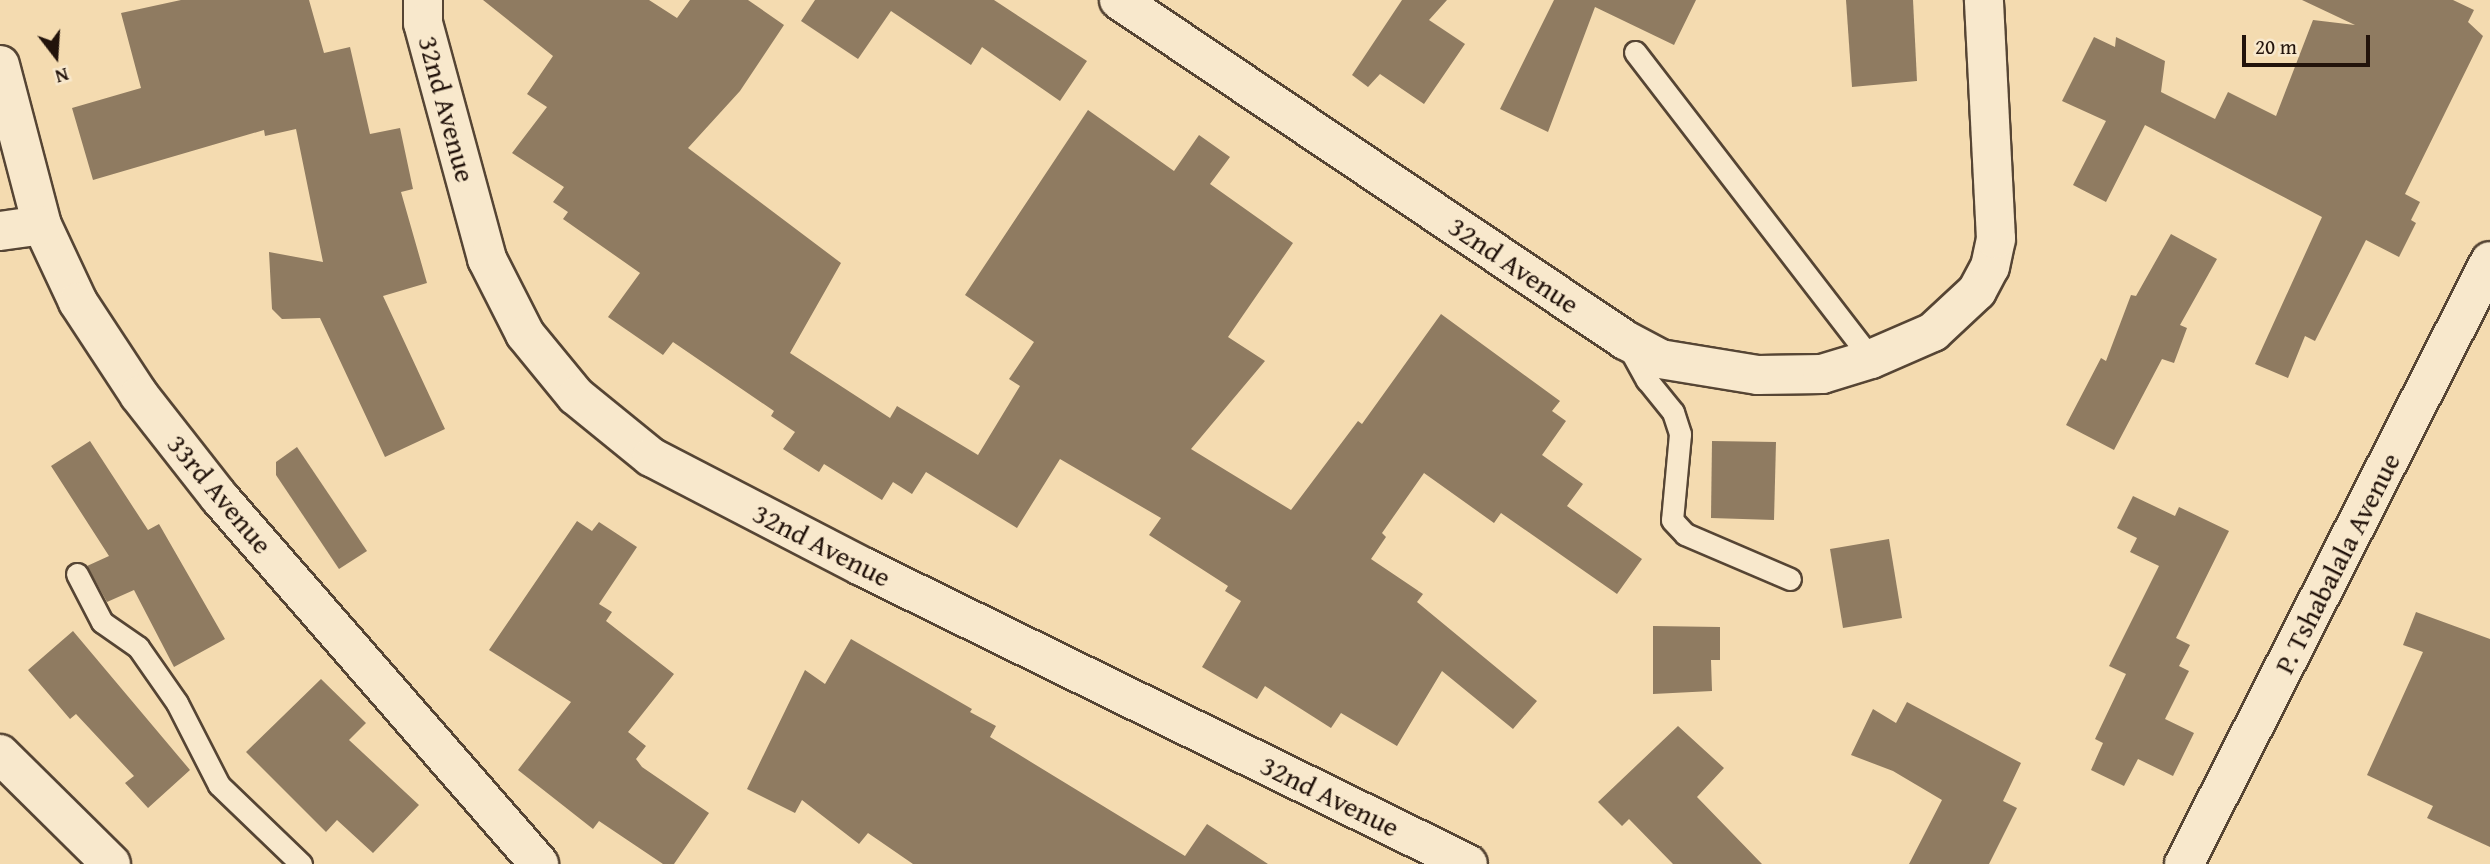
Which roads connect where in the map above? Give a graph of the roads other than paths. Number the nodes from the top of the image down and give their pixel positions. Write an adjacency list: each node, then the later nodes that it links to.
1 (423, 0): 17 (street, 32nd Avenue)
2 (1118, 0): 9 (street, 32nd Avenue)
3 (1984, 0): 10 (street, 32nd Avenue)
4 (1635, 52): 10 (lane)
5 (0, 65): 6 (street, 33rd Avenue)
6 (42, 225): 7 (street); 16 (street, 33rd Avenue)
7 (0, 231)
8 (2490, 261): 18 (street, P. Tshabalala Avenue)
9 (1625, 340): 10 (street, 32nd Avenue); 12 (lane)
10 (1871, 359)
11 (77, 574): 15 (lane)
12 (1790, 579)
13 (0, 754): 14 (street)
14 (111, 864)
15 (301, 864)
16 (540, 864)
17 (1468, 864)
18 (2184, 864)

